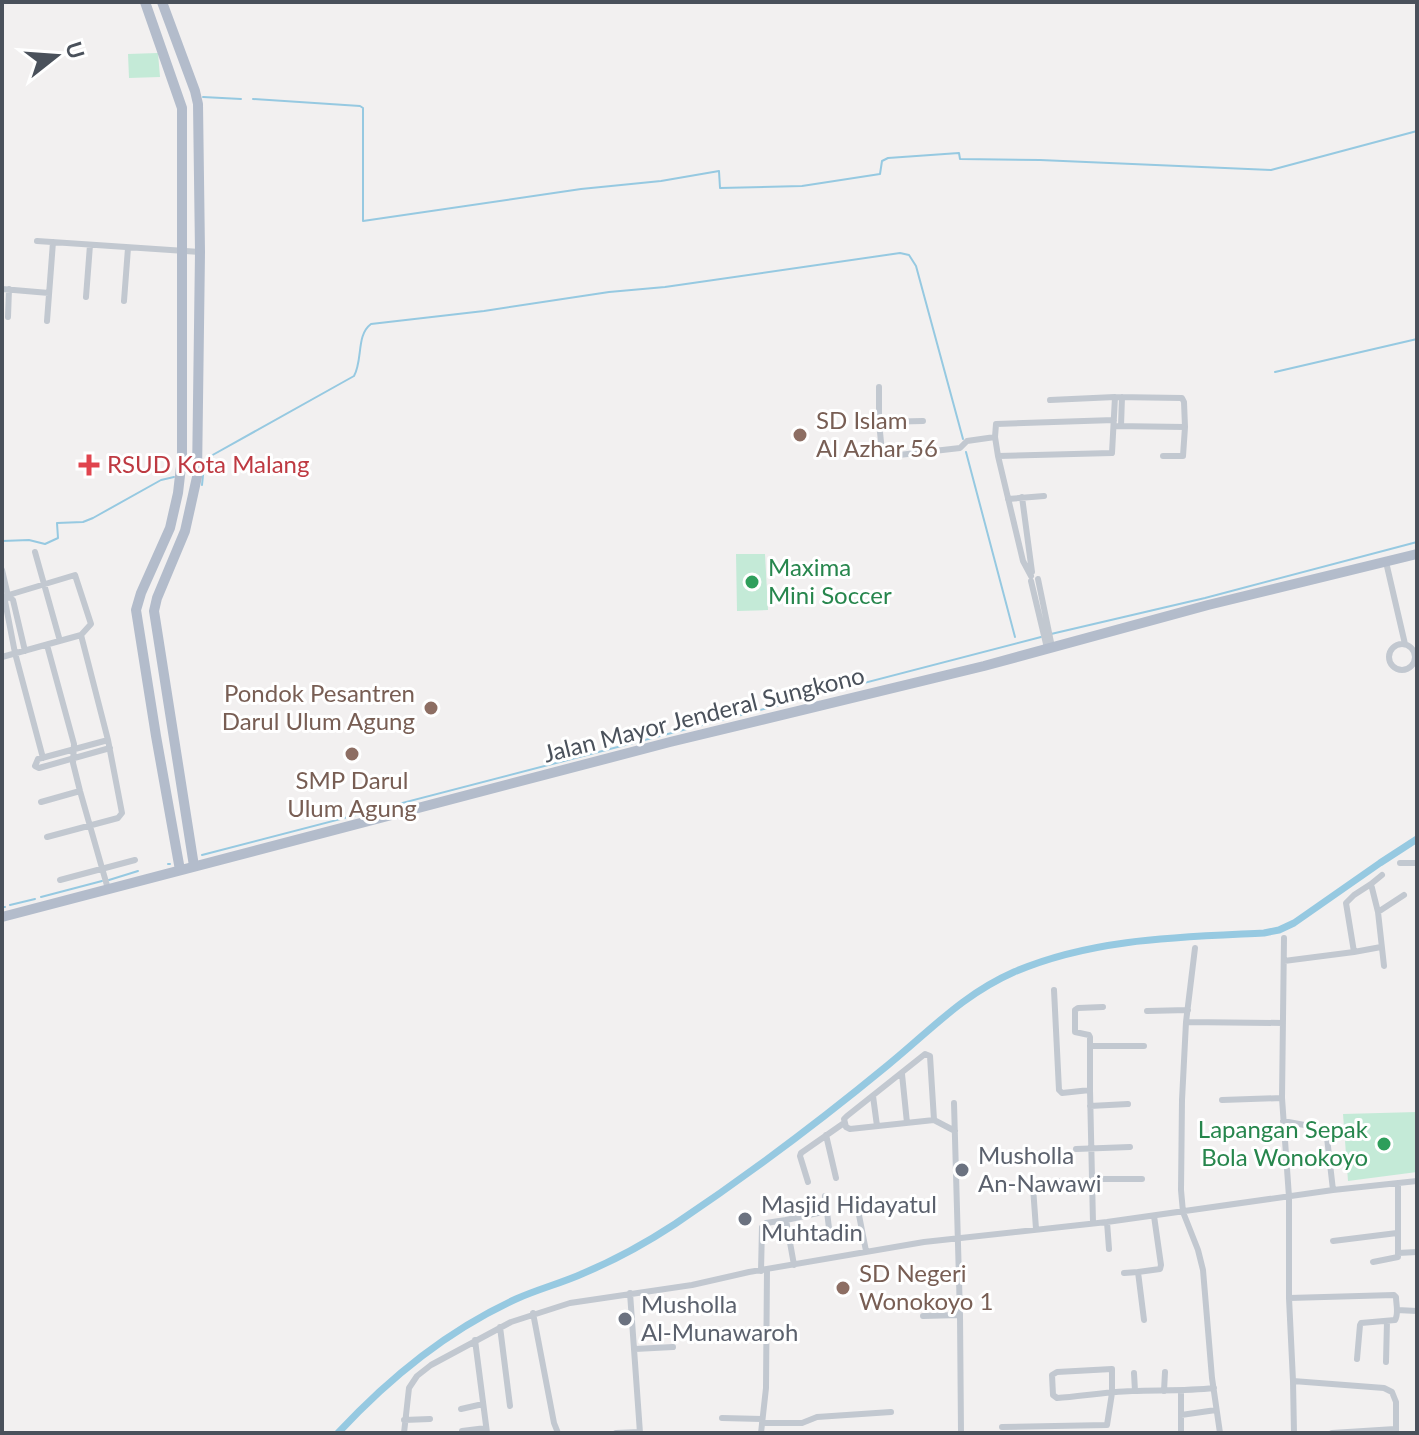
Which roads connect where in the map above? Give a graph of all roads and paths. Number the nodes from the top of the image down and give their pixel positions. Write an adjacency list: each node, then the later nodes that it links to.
1 (145, 2): 7 (main road)
2 (162, 2): 8 (main road)
3 (37, 241): 4 (street)
4 (53, 242): 5 (street); 10 (street)
5 (90, 245): 6 (street); 11 (street)
6 (128, 248): 7 (street); 12 (street)
7 (183, 252): 8 (street); 28 (main road)
8 (200, 252): 29 (main road)
9 (6, 289): 10 (street); 13 (street)
10 (49, 293): 14 (street)
11 (86, 297)
12 (124, 301)
13 (8, 317)
14 (47, 321)
15 (879, 387): 19 (street)
16 (1118, 397): 17 (street); 20 (street); 21 (street)
17 (1050, 400)
18 (923, 421): 19 (street)
19 (879, 422): 22 (street)
20 (1116, 424): 21 (street); 22 (street); 23 (street)
21 (1185, 427): 24 (street)
22 (995, 437): 23 (street)
23 (998, 456): 27 (street)
24 (1163, 456)
25 (1044, 496): 26 (street)
26 (1022, 497): 27 (street); 34 (street)
27 (1008, 499): 34 (street)
28 (170, 528): 29 (main road); 59 (main road)
29 (185, 531): 57 (main road)
30 (35, 552): 35 (street)
31 (1417, 554): 32 (main road, Jalan Mayor Jenderal Sungkono)
32 (1386, 562): 38 (main road, Jalan Mayor Jenderal Sungkono); 40 (street)
33 (2, 570): 36 (street)
34 (1033, 578): 38 (street)
35 (43, 585): 36 (street); 37 (street); 39 (street)
36 (5, 597): 42 (street); 43 (street)
37 (81, 635): 39 (street); 46 (street)
38 (1048, 639): 57 (main road, Jalan Mayor Jenderal Sungkono)
39 (60, 641): 41 (street)
40 (1405, 644): 44 (street); 44 (street)
41 (47, 645): 42 (street); 47 (street)
42 (25, 651): 43 (street)
43 (15, 653): 45 (street); 48 (street)
44 (1416, 654)
45 (2, 657)
46 (109, 744): 47 (street); 49 (street); 52 (street)
47 (73, 749): 48 (street); 49 (street)
48 (43, 758): 49 (street)
49 (73, 758): 50 (street)
50 (80, 791): 51 (street); 52 (street)
51 (41, 802)
52 (90, 826): 53 (street); 58 (street)
53 (47, 837)
54 (135, 860): 58 (street)
55 (1400, 863): 56 (street)
56 (1417, 863)
57 (194, 866): 59 (main road, Jalan Mayor Jenderal Sungkono)
58 (102, 869): 61 (street); 63 (street)
59 (180, 870): 63 (main road, Jalan Mayor Jenderal Sungkono)
60 (1382, 875): 62 (street)
61 (60, 880)
62 (1371, 884): 65 (street); 70 (street)
63 (108, 889): 66 (main road, Jalan Mayor Jenderal Sungkono)
64 (1404, 895): 65 (street)
65 (1378, 912): 68 (street)
66 (2, 917)
67 (1284, 938): 71 (street)
68 (1381, 947): 70 (street); 72 (street)
69 (1195, 948): 75 (street)
70 (1354, 952): 71 (street)
71 (1284, 961): 78 (street)
72 (1384, 966)
73 (1054, 990): 82 (street)
74 (1103, 1007): 79 (street)
75 (1188, 1010): 76 (street); 77 (street)
76 (1147, 1011)
77 (1186, 1022): 78 (street); 111 (street)
78 (1283, 1023): 84 (street)
79 (1091, 1046): 80 (street); 82 (street)
80 (1144, 1046)
81 (902, 1074): 83 (street); 89 (street); 92 (street)
82 (1090, 1090): 88 (street)
83 (873, 1096): 91 (street); 93 (street)
84 (1282, 1098): 85 (street); 90 (street)
85 (1222, 1100)
86 (954, 1103): 94 (street)
87 (1128, 1104): 88 (street)
88 (1090, 1106): 98 (street)
89 (934, 1120): 92 (street); 94 (street)
90 (1283, 1121): 106 (street); 108 (street)
91 (844, 1123): 93 (street); 95 (street)
92 (907, 1123): 93 (street)
93 (877, 1126)
94 (955, 1131): 119 (street)
95 (826, 1135): 99 (street); 104 (street)
96 (1130, 1147): 98 (street)
97 (1076, 1149): 98 (street)
98 (1092, 1149): 100 (street)
99 (836, 1178)
100 (1092, 1179): 101 (street); 115 (street)
101 (1142, 1179)
102 (1063, 1181): 116 (street)
103 (1417, 1181): 105 (street)
104 (808, 1182)
105 (1398, 1183): 106 (street); 117 (street)
106 (1333, 1190): 108 (street)
107 (825, 1196): 110 (street)
108 (1289, 1197): 111 (street); 131 (street)
109 (858, 1210): 122 (street)
110 (827, 1211): 113 (street); 118 (street)
111 (1183, 1212): 112 (street); 150 (street)
112 (1154, 1216): 114 (street); 128 (street)
113 (786, 1220): 126 (street); 127 (street)
114 (1107, 1222): 115 (street); 121 (street)
115 (1093, 1223): 116 (street)
116 (1036, 1229): 119 (street)
117 (1397, 1233): 120 (street); 124 (street)
118 (830, 1236)
119 (958, 1237): 122 (street); 135 (street)
120 (1333, 1241)
121 (1109, 1249)
122 (866, 1251): 126 (street)
123 (1417, 1252): 124 (street)
124 (1398, 1253): 125 (street)
125 (1373, 1262)
126 (794, 1265): 127 (street)
127 (764, 1270): 130 (street); 140 (street)
128 (1138, 1272): 129 (street); 137 (street)
129 (1124, 1273)
130 (630, 1293): 134 (street); 144 (street)
131 (1289, 1298): 132 (street); 149 (street)
132 (1397, 1310): 133 (street); 138 (street)
133 (1417, 1311)
134 (533, 1313): 139 (street); 172 (street)
135 (960, 1315): 136 (street); 176 (street)
136 (923, 1316)
137 (1144, 1320)
138 (1387, 1321): 145 (street); 146 (street)
139 (500, 1327): 142 (street); 156 (street)
140 (766, 1332): 141 (street); 164 (street)
141 (745, 1333)
142 (475, 1340): 155 (street); 163 (street)
143 (673, 1347): 144 (street)
144 (635, 1349): 174 (street)
145 (1357, 1359)
146 (1386, 1362)
147 (1165, 1372): 152 (street)
148 (1134, 1373): 151 (street)
149 (1293, 1381): 170 (street); 178 (street)
150 (1214, 1388): 153 (street); 158 (street)
151 (1135, 1391): 152 (street); 154 (street)
152 (1164, 1391): 153 (street)
153 (1181, 1391): 160 (street)
154 (1112, 1393): 154 (street); 166 (street)
155 (483, 1404): 157 (street); 167 (street)
156 (510, 1406)
157 (461, 1409)
158 (1216, 1410): 160 (street); 177 (street)
159 (891, 1412): 164 (street)
160 (1181, 1415): 169 (street)
161 (722, 1418): 164 (street)
162 (430, 1419): 163 (street)
163 (404, 1420): 171 (street)
164 (762, 1421): 175 (street)
165 (1002, 1427): 166 (street)
166 (1107, 1429)
167 (487, 1430): 168 (street)
168 (462, 1431)
169 (1181, 1431)
170 (1395, 1431): 179 (street)
171 (404, 1433)
172 (558, 1433)
173 (616, 1433): 174 (street)
174 (640, 1433)
175 (761, 1433)
176 (961, 1433)
177 (1220, 1433)
178 (1294, 1433)
179 (1332, 1433)

